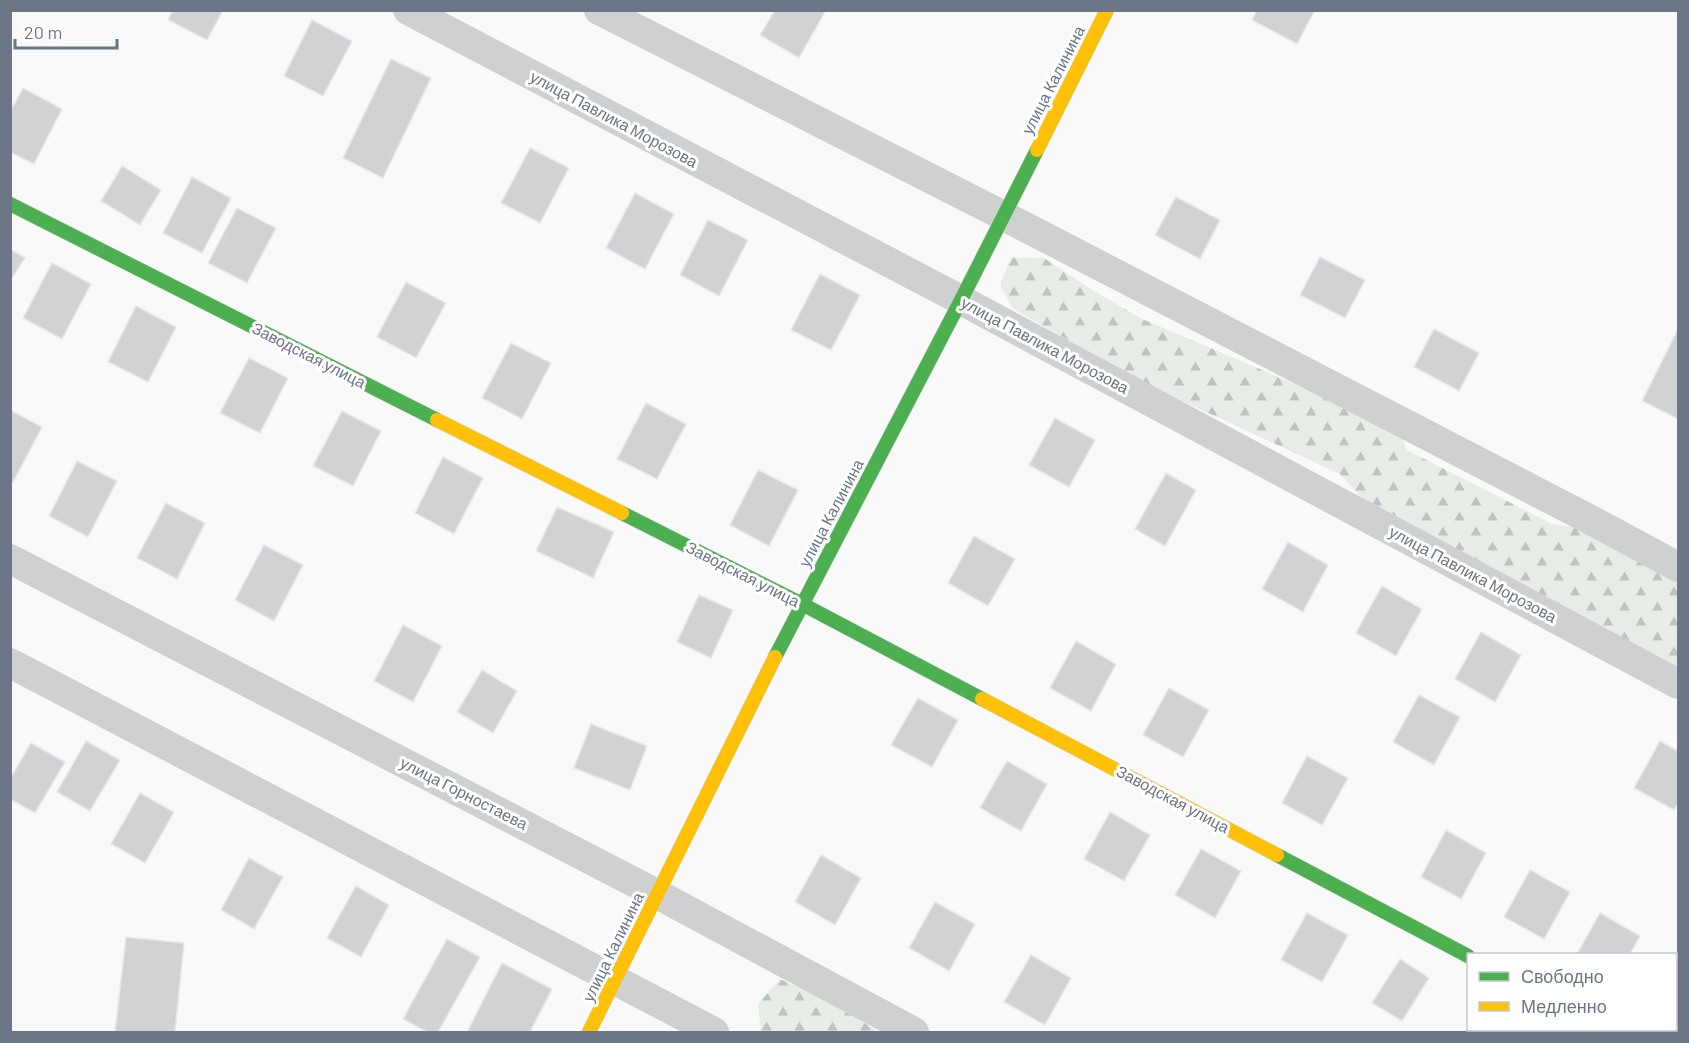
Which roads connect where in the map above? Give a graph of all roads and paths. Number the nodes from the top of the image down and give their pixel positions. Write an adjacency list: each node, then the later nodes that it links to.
1 (408, 10): 6 (street, улица Павлика Морозова)
2 (599, 10): 5 (street)
3 (1107, 10): 5 (street, улица Калинина)
4 (10, 204): 9 (street, Заводская улица)
5 (1002, 215): 6 (street, улица Калинина); 8 (street)
6 (961, 300): 9 (street, улица Калинина); 11 (street, улица Павлика Морозова)
7 (10, 559): 12 (street, улица Горностаева)
8 (1678, 567)
9 (802, 604): 12 (street, улица Калинина); 13 (street, Заводская улица)
10 (10, 663): 14 (street)
11 (1678, 684)
12 (657, 894): 14 (street, улица Калинина); 17 (street, улица Горностаева)
13 (1467, 955)
14 (615, 981): 15 (street, улица Калинина); 16 (street)
15 (589, 1032)
16 (714, 1032)
17 (915, 1032)

